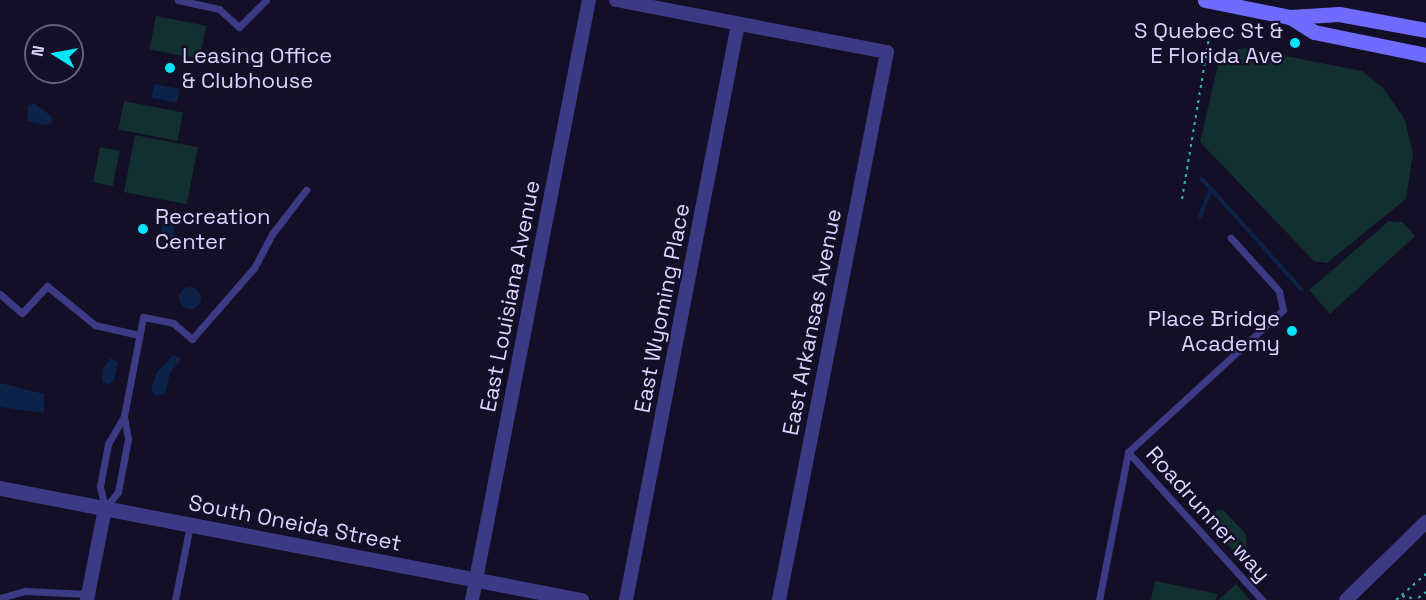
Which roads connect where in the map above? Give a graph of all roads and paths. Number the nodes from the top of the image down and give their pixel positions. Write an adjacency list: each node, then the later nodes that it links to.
1 (178, 0): 2 (lane)
2 (266, 0)
3 (589, 0): 24 (street, East Louisiana Avenue)
4 (616, 0): 8 (street)
5 (1205, 0): 6 (main road)
6 (1233, 3): 7 (main road)
7 (1290, 17): 10 (main road); 11 (main road)
8 (738, 24): 32 (street, East Wyoming Place); 33 (street, East Arkansas Avenue)
9 (1211, 26): 13 (path)
10 (1426, 30)
11 (1426, 55)
12 (306, 190): 16 (lane)
13 (1182, 199)
14 (1232, 238): 18 (lane)
15 (0, 294): 16 (lane)
16 (139, 335): 17 (lane)
17 (124, 416): 20 (lane); 20 (lane)
18 (1128, 452): 34 (lane); 35 (lane, Roadrunner way)
19 (0, 488): 20 (street, South Oneida Street)
20 (105, 508): 22 (street, South Oneida Street); 27 (street)
21 (1426, 522): 36 (street)
22 (190, 525): 24 (street, South Oneida Street); 29 (lane)
23 (1426, 574): 26 (path)
24 (476, 581): 30 (street, East Louisiana Avenue); 31 (street, South Oneida Street)
25 (1426, 592): 38 (path)
26 (1402, 596): 37 (path); 38 (path)
27 (88, 597): 28 (lane)
28 (0, 598)
29 (176, 600)
30 (472, 600)
31 (581, 600)
32 (626, 600)
33 (779, 600)
34 (1099, 600)
35 (1262, 600)
36 (1346, 600)
37 (1396, 600)
38 (1417, 600)

